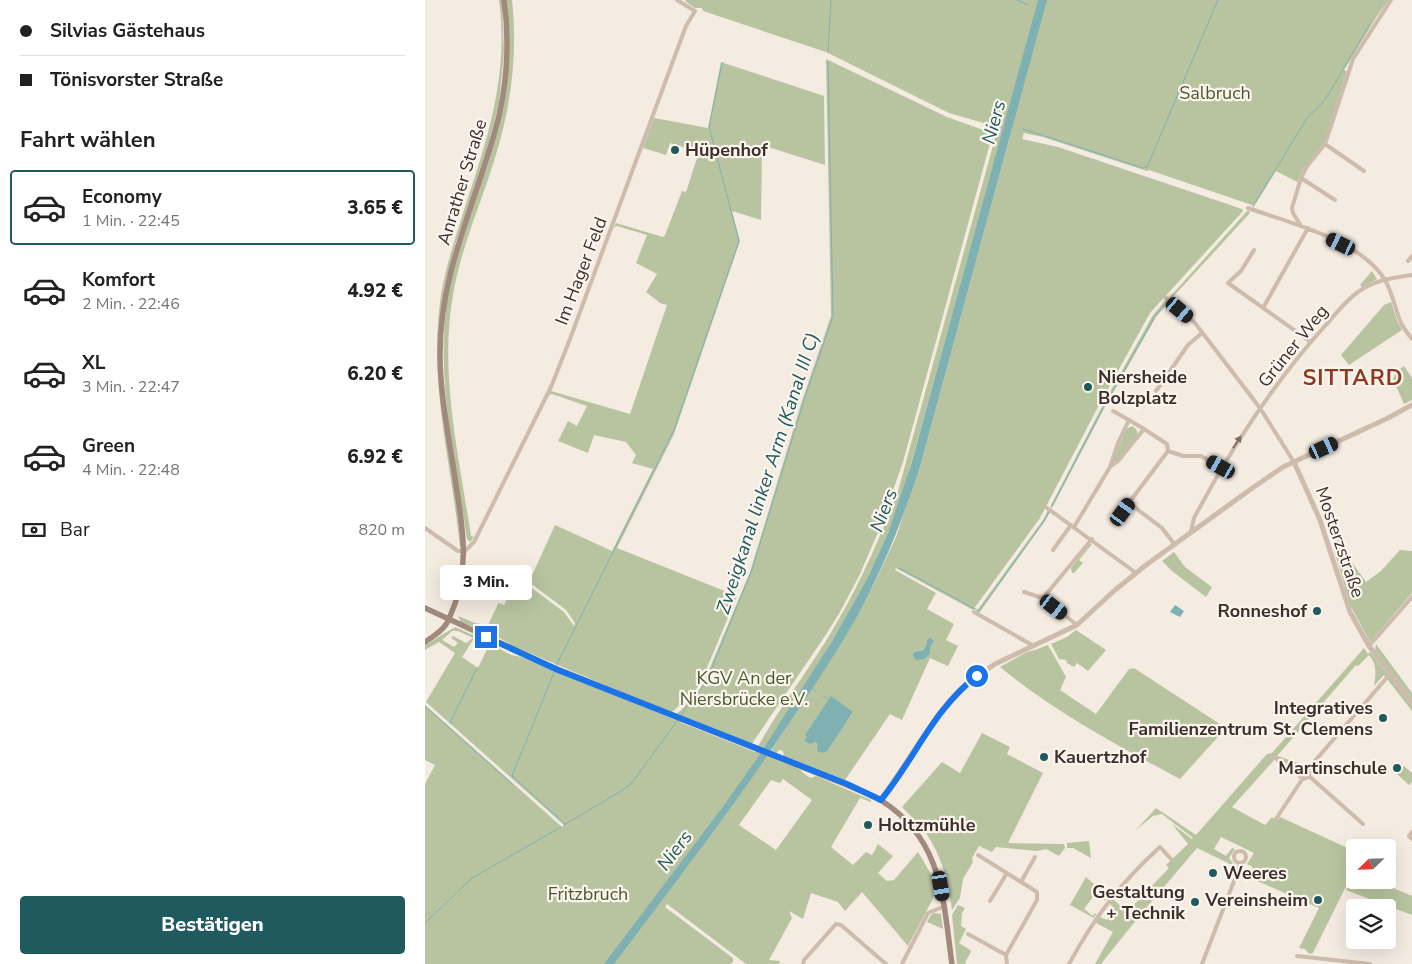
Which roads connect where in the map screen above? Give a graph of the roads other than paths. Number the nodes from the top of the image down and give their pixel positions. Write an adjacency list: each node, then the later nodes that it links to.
1 (504, 0): 40 (main road, Anrather Straße)
2 (677, 0): 40 (street, Im Hager Feld)
3 (1391, 0): 4 (street)
4 (1325, 144): 5 (street); 6 (street)
5 (1364, 171)
6 (1301, 178): 7 (street); 9 (street)
7 (1335, 200)
8 (1248, 208): 9 (street)
9 (1301, 226): 10 (street)
10 (1308, 228): 15 (street); 17 (street)
11 (1254, 250): 17 (street)
12 (1412, 256): 13 (street)
13 (1407, 261)
14 (1412, 275): 15 (street, Grüner Weg)
15 (1384, 279): 19 (street); 20 (street, Grüner Weg)
16 (1166, 298): 18 (street, Mosterzstraße)
17 (1263, 308): 20 (street)
18 (1202, 333): 21 (street); 23 (street, Mosterzstraße)
19 (1412, 339)
20 (1311, 342): 23 (street, Grüner Weg)
21 (1156, 392)
22 (1412, 405): 28 (street)
23 (1260, 408): 28 (street, Mosterzstraße); 30 (street, Grüner Weg, one-way to 23)
24 (1113, 411): 25 (street)
25 (1129, 420): 26 (street); 29 (street)
26 (1143, 429): 27 (street); 29 (street)
27 (1168, 450): 30 (street); 31 (street)
28 (1294, 462): 36 (street); 51 (street, Mosterzstraße)
29 (1110, 467): 34 (street)
30 (1221, 467): 36 (street, Grüner Weg)
31 (1129, 503): 33 (street); 38 (street)
32 (1047, 508): 34 (street)
33 (1116, 520)
34 (1073, 526): 37 (street); 39 (street)
35 (425, 528): 40 (street)
36 (1191, 532): 38 (street)
37 (1092, 539): 41 (street); 43 (street)
38 (1175, 545): 41 (street)
39 (1053, 550)
40 (465, 551): 47 (main road, Anrather Straße)
41 (1136, 573): 48 (street)
42 (1024, 592): 43 (street)
43 (1043, 598): 48 (street)
44 (1412, 598): 51 (street)
45 (425, 608): 47 (main road)
46 (974, 612): 50 (street)
47 (449, 620): 49 (main road); 59 (main road)
48 (1077, 624): 50 (street)
49 (425, 642)
50 (1032, 645): 59 (street)
51 (1369, 646): 52 (street, Mosterzstraße)
52 (1390, 674): 53 (street, Mosterzstraße); 55 (street)
53 (1412, 703)
54 (1272, 756): 56 (street)
55 (1309, 769): 56 (street); 57 (street)
56 (1298, 774): 58 (street)
57 (1309, 776): 58 (street); 61 (street)
58 (1303, 778): 60 (street)
59 (881, 800): 71 (main road)
60 (1276, 819)
61 (1363, 824)
62 (1412, 832): 63 (street)
63 (1412, 839)
64 (978, 855): 68 (street)
65 (1035, 857): 69 (street)
66 (1172, 860): 80 (street)
67 (1241, 863): 81 (street)
68 (1007, 873): 69 (street); 70 (street)
69 (1021, 882): 73 (street)
70 (990, 901)
71 (945, 906): 77 (street); 78 (main road)
72 (968, 934): 73 (street)
73 (1006, 954): 79 (street)
74 (1297, 956): 82 (street)
75 (803, 964): 76 (street)
76 (886, 964)
77 (902, 964)
78 (952, 964)
79 (1007, 964)
80 (1069, 964)
81 (1202, 964)
82 (1370, 964)

